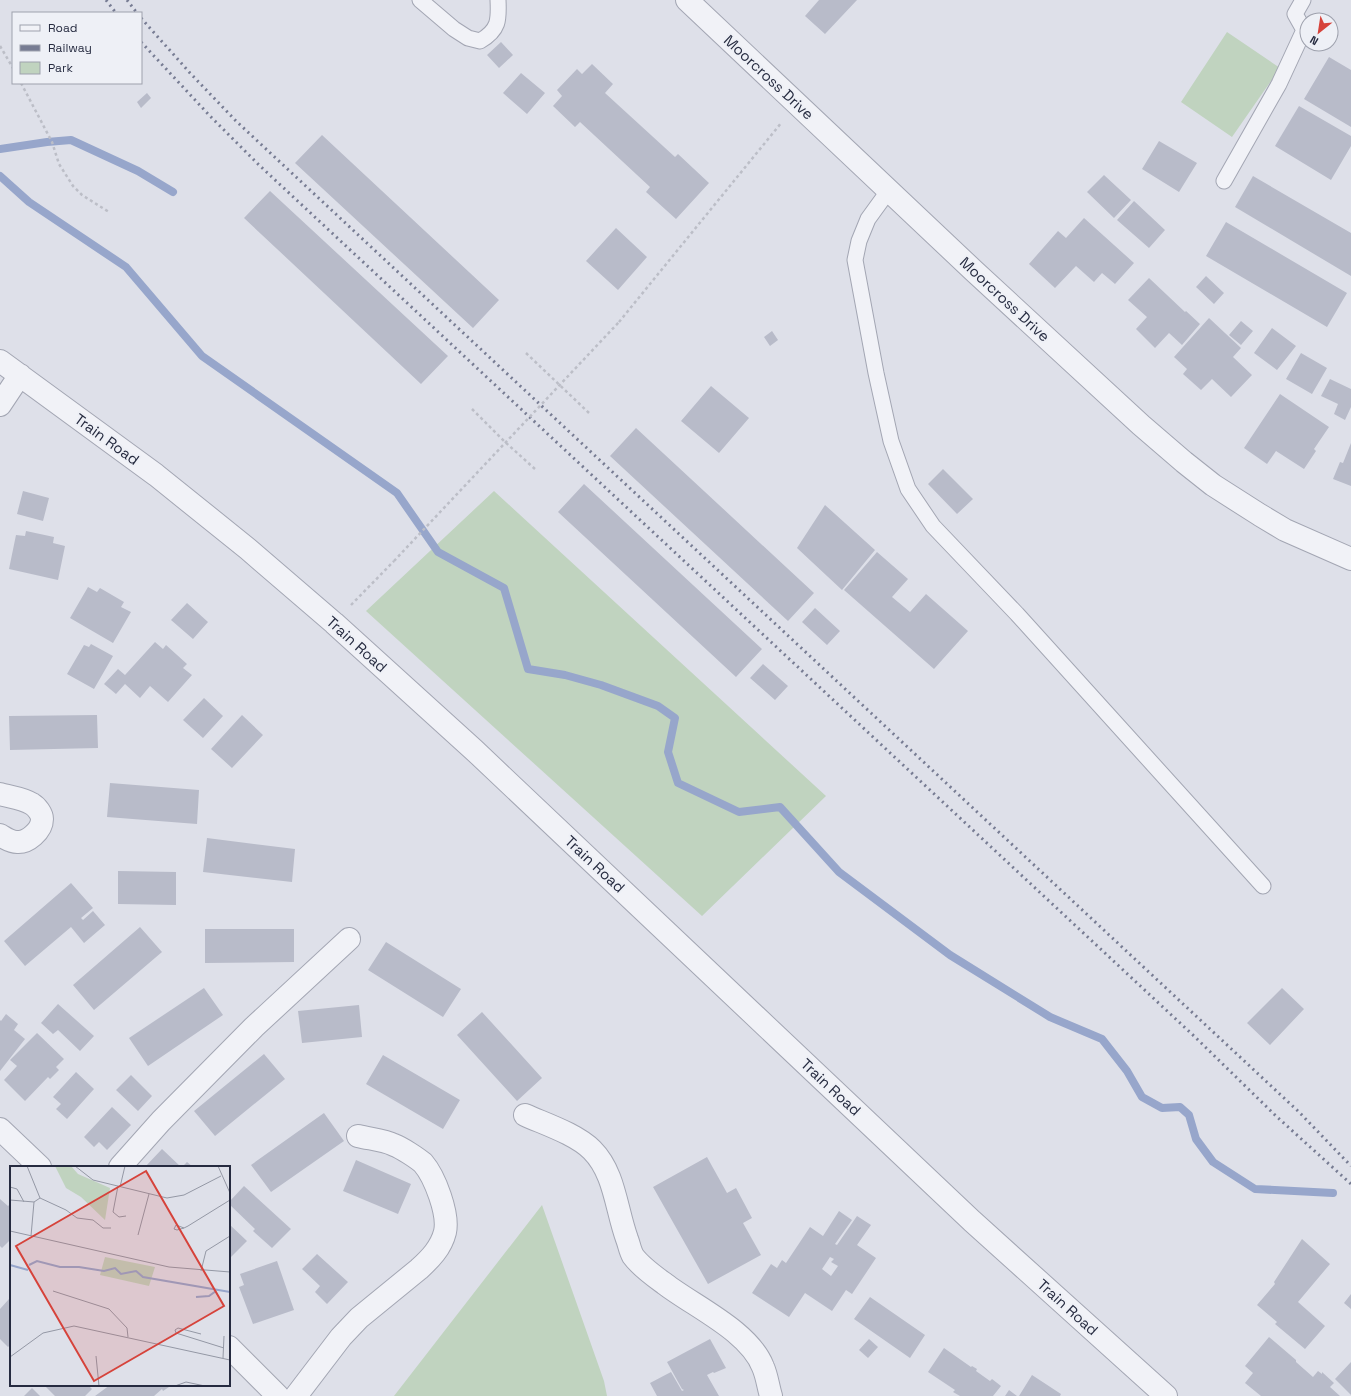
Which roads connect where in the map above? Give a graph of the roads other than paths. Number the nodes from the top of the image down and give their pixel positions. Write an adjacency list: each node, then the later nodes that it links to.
1 (420, 0): 2 (lane)
2 (498, 0)
3 (687, 0): 6 (street, Moorcross Drive)
4 (1303, 0): 5 (lane)
5 (1224, 181)
6 (888, 190): 10 (street, Moorcross Drive); 13 (lane)
7 (0, 362): 8 (street, Train Road)
8 (20, 375): 9 (street); 24 (street, Train Road)
9 (0, 405)
10 (1351, 559)
11 (0, 794): 12 (street)
12 (0, 834)
13 (1262, 886)
14 (349, 939): 19 (street)
15 (525, 1115): 23 (street)
16 (0, 1129): 18 (street)
17 (358, 1136): 22 (street)
18 (39, 1166)
19 (121, 1166)
20 (230, 1348): 21 (street)
21 (274, 1395)
22 (296, 1396)
23 (771, 1396)
24 (1166, 1396)

